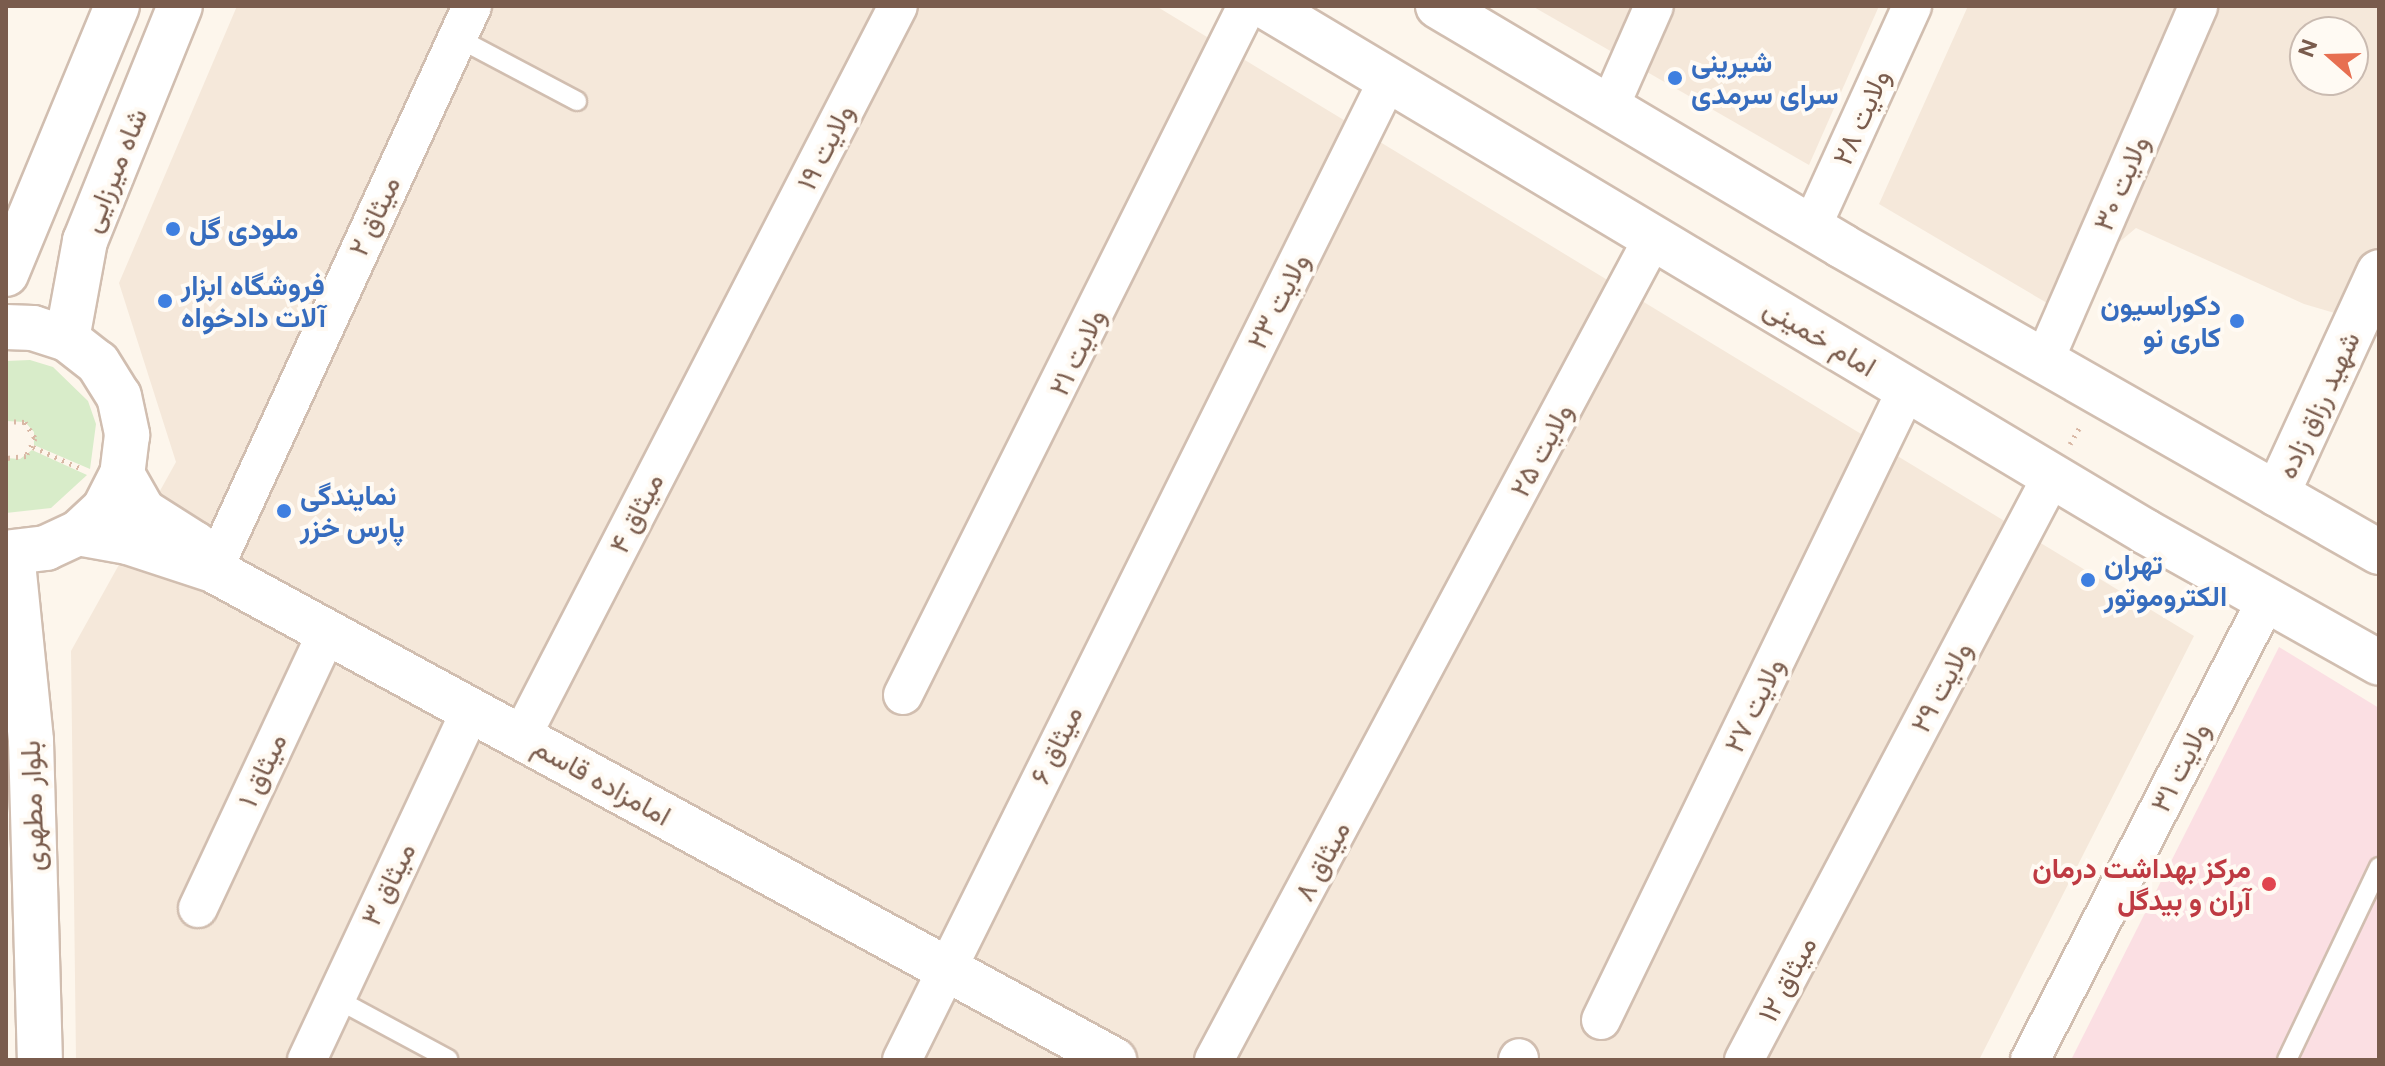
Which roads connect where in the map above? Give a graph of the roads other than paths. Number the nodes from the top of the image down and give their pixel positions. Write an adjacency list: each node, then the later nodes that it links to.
1 (117, 6): 17 (street, شاه میرزایی)
2 (180, 6): 20 (street, شاه میرزایی)
3 (898, 6): 18 (street, ولایت ۱۹)
4 (1247, 6): 35 (street, ولایت ۲۱)
5 (1265, 6): 11 (street, امام خمینی)
6 (1438, 6): 13 (street)
7 (1654, 6): 13 (street)
8 (1912, 6): 14 (street, ولایت ۲۸)
9 (2198, 6): 21 (street, ولایت ۳۰)
10 (464, 21): 12 (lane); 30 (street, میثاق ۲)
11 (1388, 80): 15 (street, امام خمینی); 26 (street, ولایت ۲۳)
12 (577, 101)
13 (1609, 108): 14 (street)
14 (1811, 228): 21 (street)
15 (1653, 238): 22 (street, امام خمینی); 33 (street, ولایت ۲۵)
16 (2379, 272): 25 (street, شهید رزاق زاده)
17 (6, 274)
18 (752, 289): 37 (street, میثاق ۴)
19 (6, 327): 20 (street)
20 (67, 339): 23 (street)
21 (2044, 361): 25 (street)
22 (1907, 389): 24 (street, امام خمینی); 43 (street, ولایت ۲۷)
23 (106, 471): 27 (street); 30 (street)
24 (2052, 476): 31 (street, امام خمینی); 39 (street, ولایت ۲۹)
25 (2277, 494): 28 (street)
26 (1167, 522): 41 (street, میثاق ۶)
27 (78, 533): 29 (street); 30 (street, امامزاده قاسم)
28 (2379, 552)
29 (9, 553): 45 (street, بلوار مطهری)
30 (213, 570): 32 (street, امامزاده قاسم)
31 (2267, 599): 34 (street, امام خمینی); 51 (street, ولایت ۳۱)
32 (327, 632): 36 (street, امامزاده قاسم); 40 (street, میثاق ۱)
33 (1430, 662): 49 (street, میثاق ۸)
34 (2379, 663)
35 (903, 695)
36 (471, 710): 37 (street, امامزاده قاسم); 42 (street, میثاق ۳)
37 (521, 737): 41 (street, امامزاده قاسم)
38 (2379, 867): 52 (lane)
39 (1830, 897): 50 (street, میثاق ۱۲)
40 (198, 908)
41 (946, 968): 47 (street, میثاق ۶); 48 (street, امامزاده قاسم)
42 (333, 997): 44 (lane); 46 (street, میثاق ۳)
43 (1601, 1020)
44 (448, 1059)
45 (40, 1060)
46 (307, 1060)
47 (902, 1060)
48 (1114, 1060)
49 (1214, 1060)
50 (1744, 1060)
51 (2030, 1060)
52 (2287, 1060)

